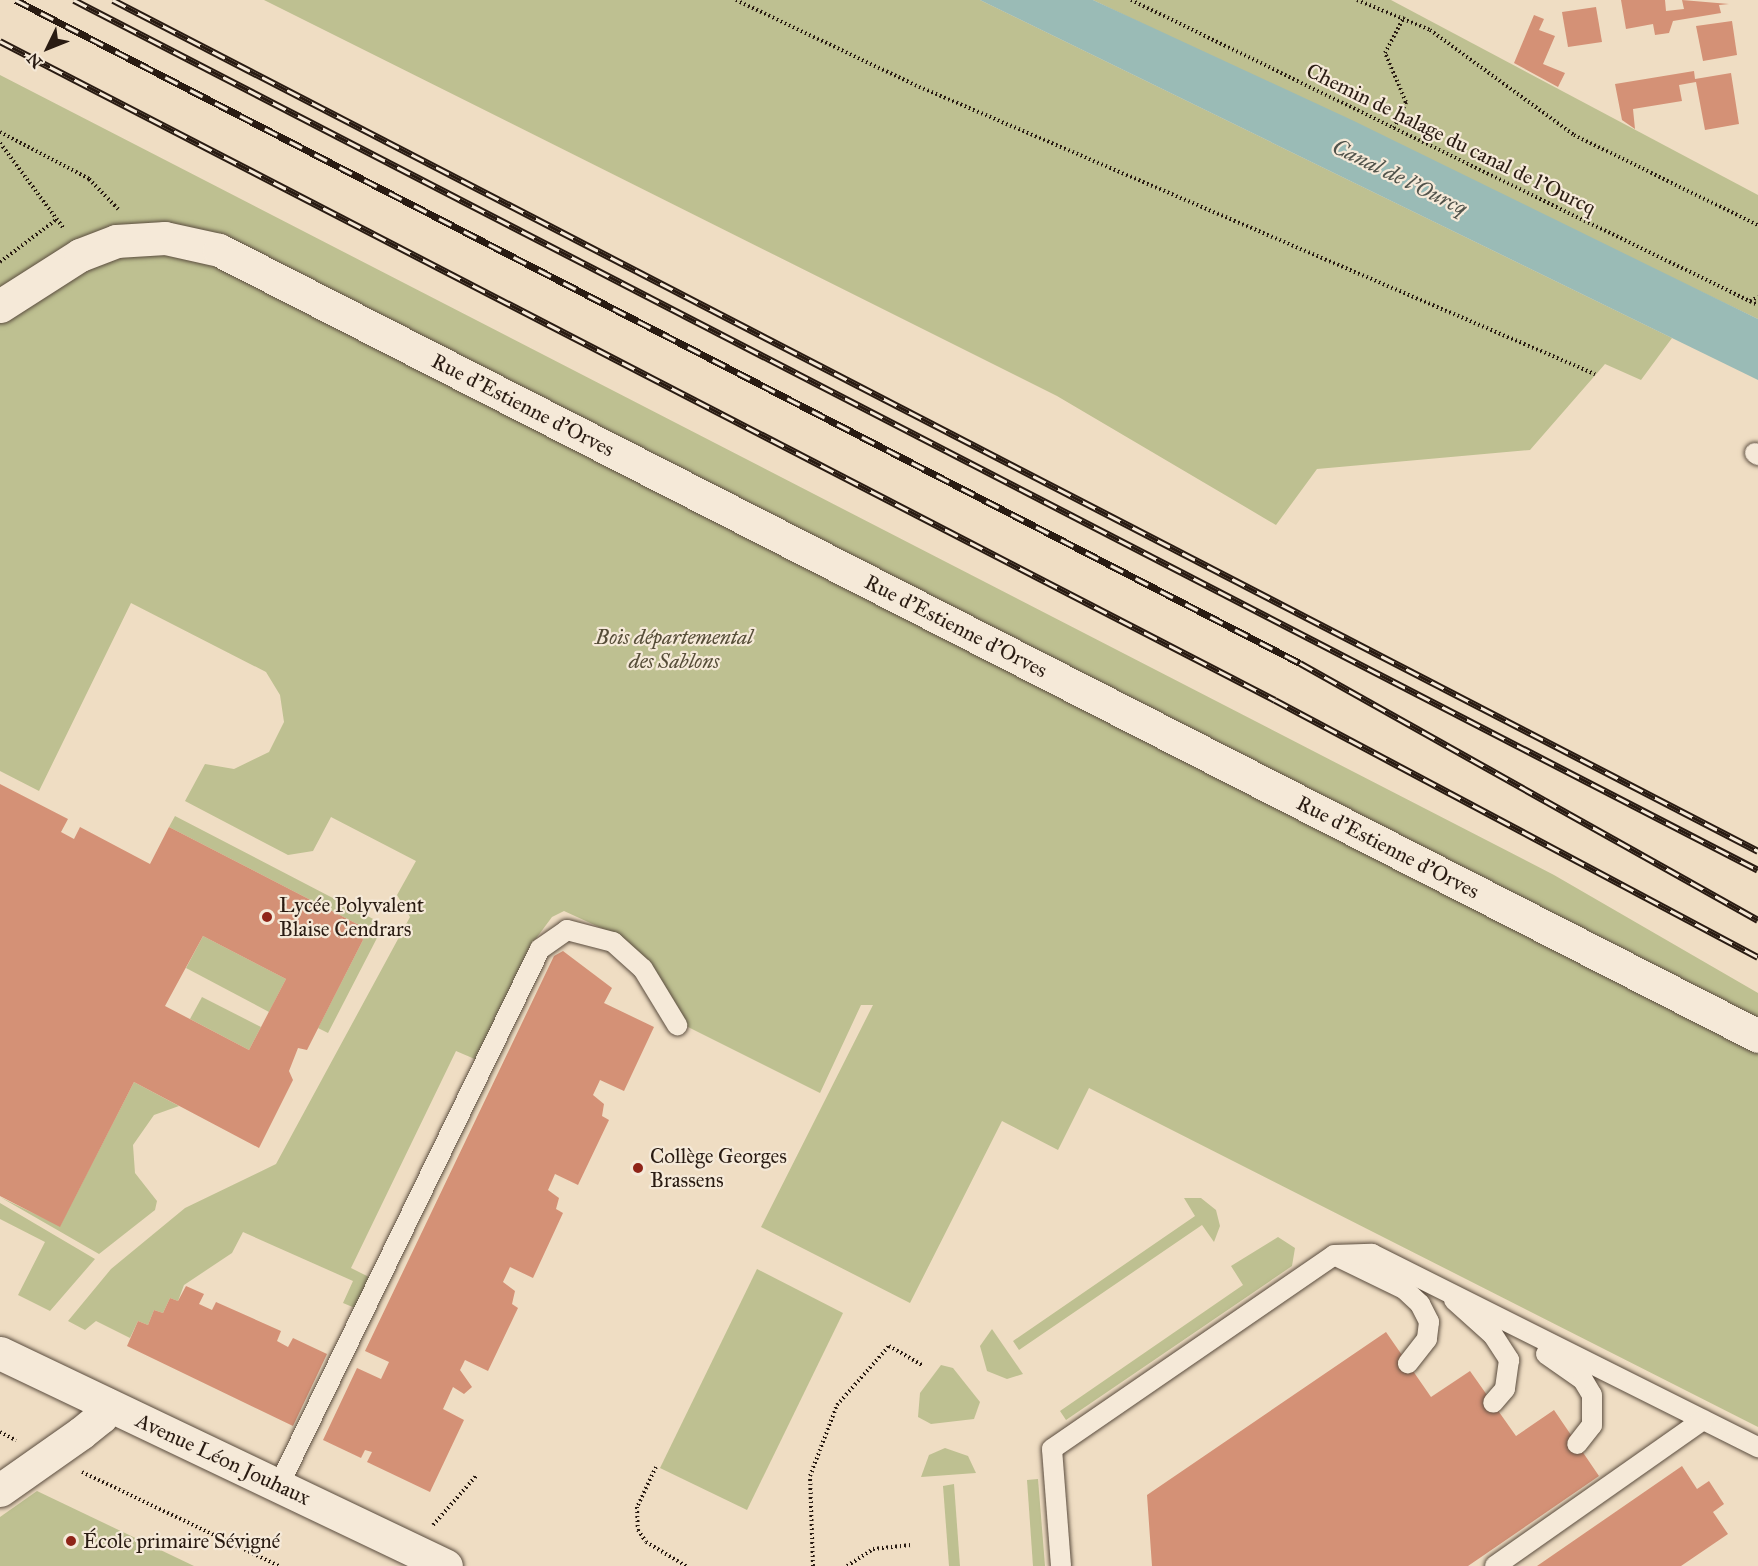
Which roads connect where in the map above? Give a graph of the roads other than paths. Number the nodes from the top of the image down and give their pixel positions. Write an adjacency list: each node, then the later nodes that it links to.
1 (0, 306): 3 (street, Rue d'Estienne d'Orves)
2 (677, 1025): 14 (lane)
3 (1758, 1036)
4 (1334, 1255): 5 (lane); 8 (lane); 17 (lane)
5 (1446, 1291): 6 (lane); 9 (lane)
6 (1530, 1333): 11 (lane); 12 (lane)
7 (0, 1353): 10 (street, Avenue Léon Jouhaux)
8 (1408, 1363)
9 (1493, 1403)
10 (106, 1404): 14 (street, Avenue Léon Jouhaux); 15 (street)
11 (1703, 1420): 13 (lane); 18 (lane)
12 (1577, 1444)
13 (1758, 1447)
14 (279, 1485): 16 (street, Avenue Léon Jouhaux)
15 (0, 1490)
16 (446, 1566)
17 (1061, 1566)
18 (1495, 1566)

